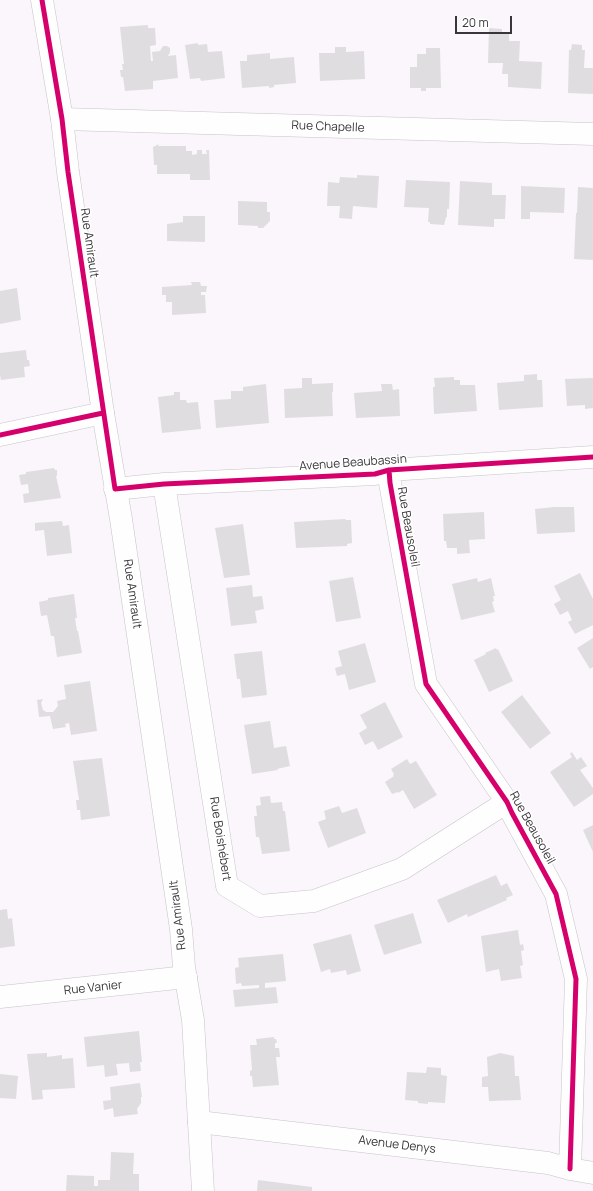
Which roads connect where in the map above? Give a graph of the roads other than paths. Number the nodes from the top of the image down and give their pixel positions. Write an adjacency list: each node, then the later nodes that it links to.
1 (42, 0): 2 (street, Rue Amirault)
2 (62, 119): 3 (street, Rue Chapelle); 4 (street, Rue Amirault)
3 (593, 134)
4 (104, 413): 5 (street); 9 (street, Rue Amirault)
5 (0, 435)
6 (593, 457): 7 (street, Avenue Beaubassin)
7 (389, 470): 8 (street, Avenue Beaubassin); 10 (street, Rue Beausoleil)
8 (164, 484): 9 (street, Avenue Beaubassin); 10 (street, Rue Boishébert)
9 (115, 489): 11 (street, Rue Amirault)
10 (507, 802): 14 (street, Rue Beausoleil)
11 (186, 977): 12 (street, Rue Vanier); 13 (street, Rue Amirault)
12 (0, 997)
13 (199, 1122): 14 (street, Avenue Denys); 16 (street, Rue Amirault)
14 (570, 1170): 15 (street, Avenue Denys)
15 (593, 1172)
16 (203, 1191)

